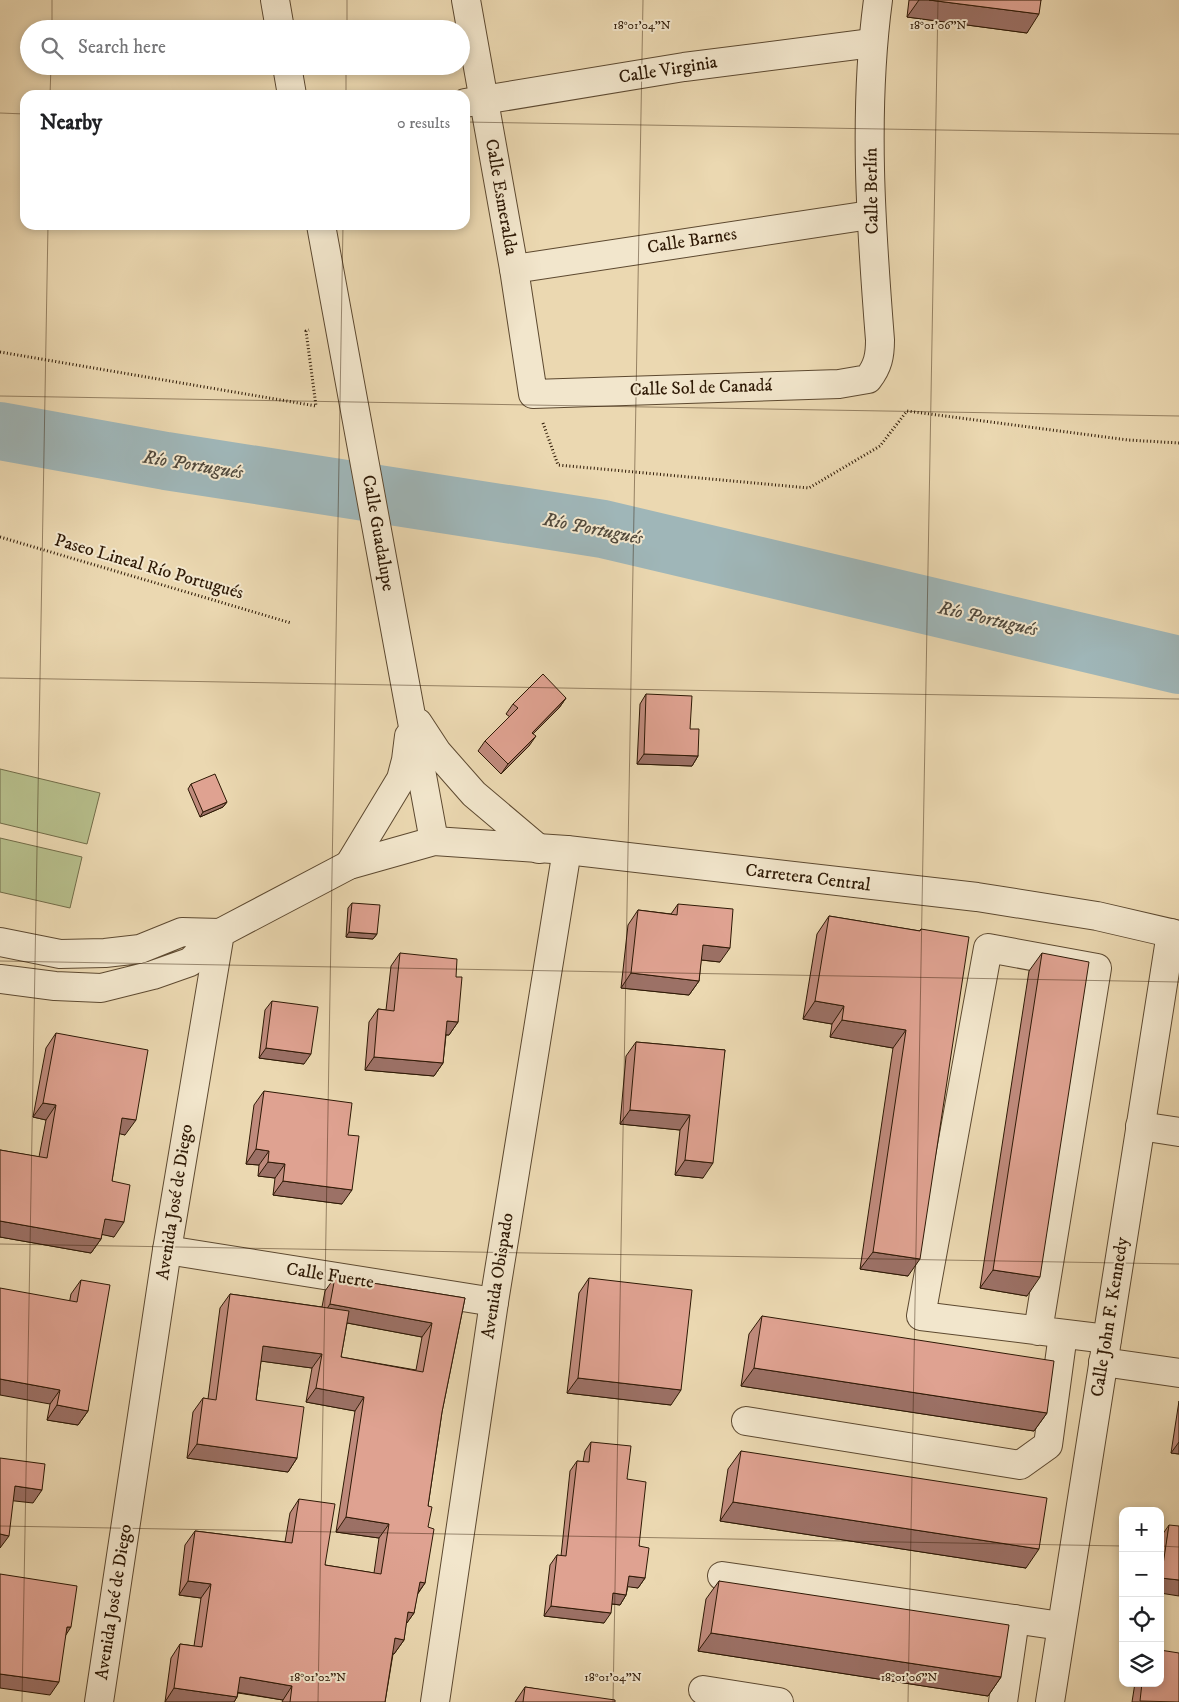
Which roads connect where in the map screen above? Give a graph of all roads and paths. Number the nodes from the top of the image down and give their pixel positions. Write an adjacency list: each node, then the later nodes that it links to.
1 (275, 0): 4 (street)
2 (466, 0): 5 (street, Calle Esmeralda)
3 (878, 0): 6 (street, Calle Berlín)
4 (278, 20)
5 (468, 20)
6 (872, 42): 10 (street, Calle Virginia); 11 (street, Calle Berlín)
7 (470, 45): 10 (street, Calle Esmeralda)
8 (289, 75): 9 (street)
9 (291, 90)
10 (475, 101): 13 (street, Calle Esmeralda)
11 (870, 215): 13 (street, Calle Barnes); 15 (street, Calle Berlín)
12 (323, 236): 21 (street, Calle Guadalupe)
13 (514, 269): 16 (street, Calle Esmeralda)
14 (0, 352): 17 (path)
15 (868, 379): 16 (street, Calle Sol de Canadá)
16 (533, 394): 18 (path)
17 (316, 406)
18 (1179, 443)
19 (0, 537): 20 (path, Paseo Lineal Río Portugués)
20 (291, 623)
21 (412, 714): 22 (street, Calle Guadalupe); 23 (street); 25 (street)
22 (434, 842): 23 (street, Carretera Central); 25 (street)
23 (539, 849): 24 (street, Carretera Central)
24 (567, 850): 27 (street, Carretera Central); 33 (street, Avenida Obispado)
25 (349, 865): 26 (street)
26 (220, 933): 28 (street); 29 (street); 32 (street, Avenida José de Diego)
27 (1175, 934): 30 (street, Calle John F. Kennedy)
28 (0, 942)
29 (0, 979)
30 (1140, 1126): 31 (street); 35 (street, Calle John F. Kennedy)
31 (1179, 1132)
32 (167, 1250): 33 (street, Calle Fuerte); 42 (street, Avenida José de Diego)
33 (494, 1302): 43 (street, Avenida Obispado)
34 (1051, 1332): 34 (street); 35 (street); 37 (street)
35 (1105, 1350): 36 (street); 40 (street, Calle John F. Kennedy)
36 (1179, 1373)
37 (746, 1421)
38 (722, 1576): 39 (street)
39 (1015, 1618): 40 (street); 45 (street)
40 (1062, 1626): 46 (street, Calle John F. Kennedy)
41 (703, 1690): 44 (street)
42 (98, 1702)
43 (435, 1702)
44 (779, 1702)
45 (1003, 1702)
46 (1050, 1702)

